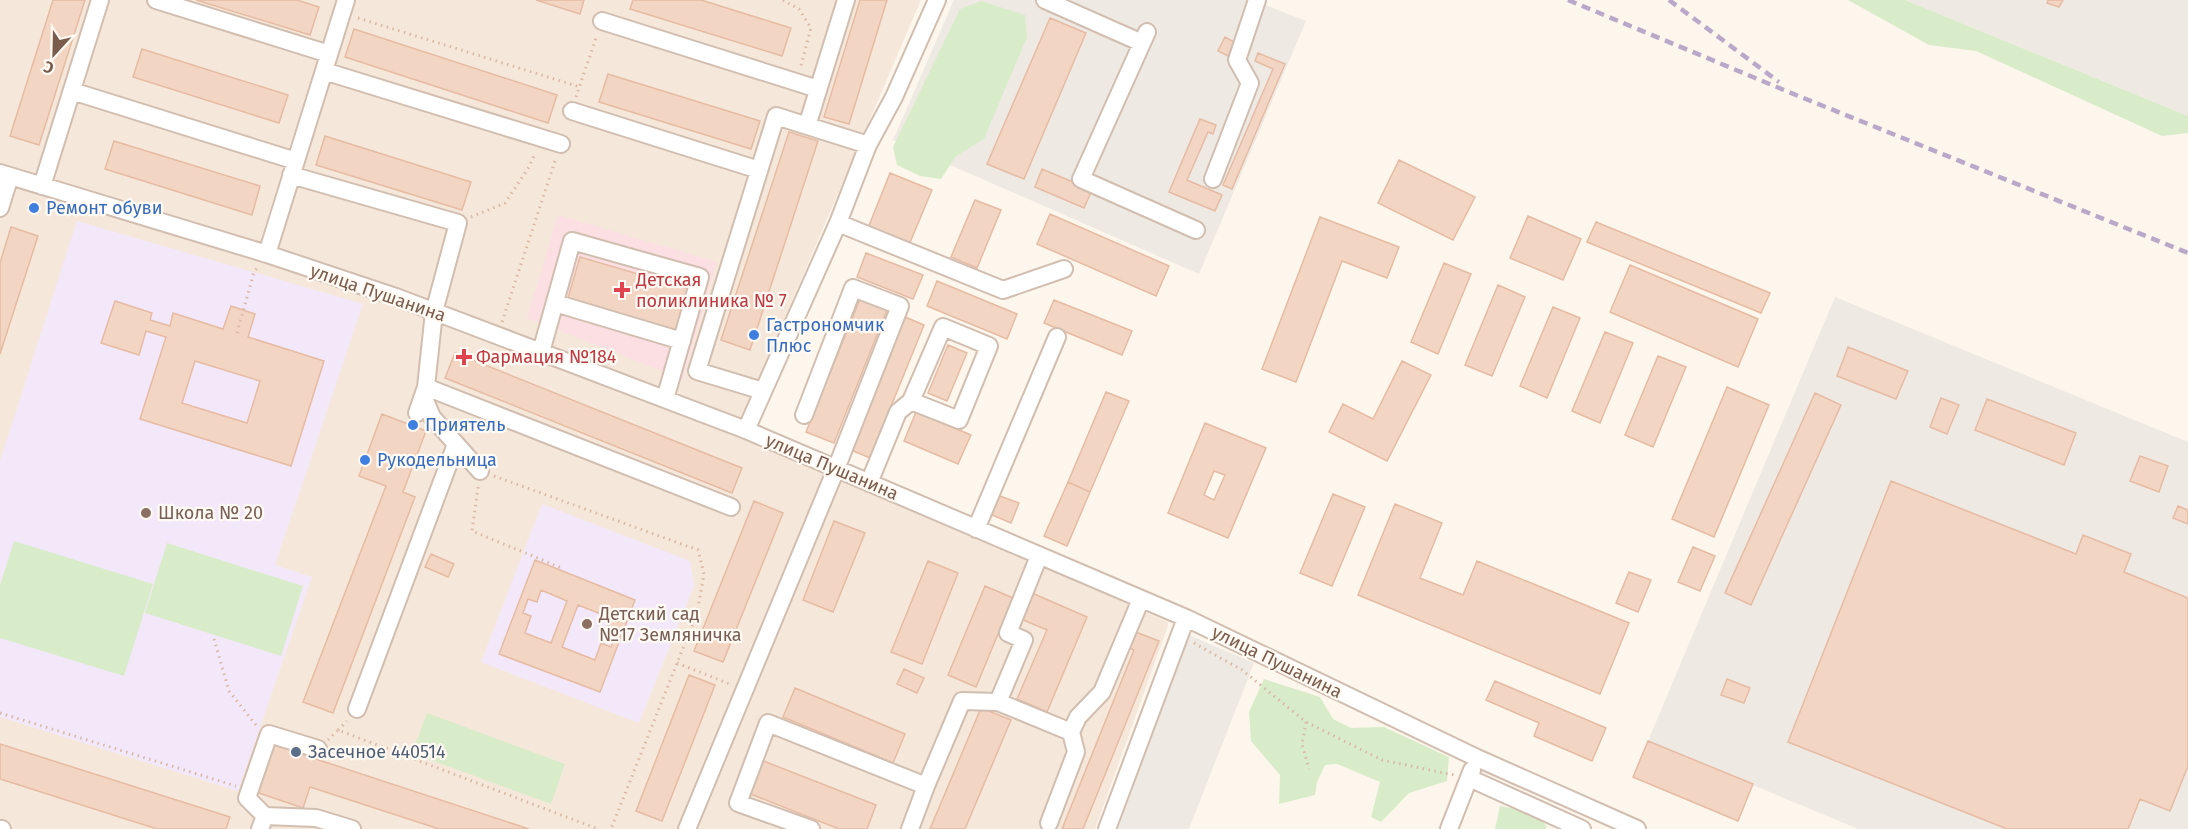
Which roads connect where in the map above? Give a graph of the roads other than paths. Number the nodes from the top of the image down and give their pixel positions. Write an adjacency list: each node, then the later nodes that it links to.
1 (100, 0): 12 (street)
2 (156, 0): 9 (street)
3 (846, 0): 11 (street)
4 (937, 0): 16 (street)
5 (1045, 0): 24 (street)
6 (1257, 0): 20 (street)
7 (344, 6): 9 (street)
8 (602, 21): 11 (street)
9 (329, 54): 10 (street)
10 (324, 71): 15 (street); 17 (street)
11 (818, 89): 14 (street)
12 (72, 91): 17 (street); 21 (street)
13 (572, 111): 18 (street)
14 (807, 126): 16 (street); 18 (street)
15 (561, 144)
16 (868, 145): 23 (street)
17 (293, 168): 25 (street); 28 (street)
18 (759, 170): 32 (street)
19 (5, 175): 21 (street, улица Пушанина); 22 (street)
20 (1213, 179)
21 (42, 186): 25 (street, улица Пушанина)
22 (0, 208)
23 (838, 223): 26 (street); 32 (street)
24 (1196, 230)
25 (267, 254): 28 (street, улица Пушанина)
26 (1064, 269)
27 (555, 303): 30 (street); 30 (street); 31 (street)
28 (435, 312): 31 (street, улица Пушанина); 33 (street)
29 (1057, 337): 44 (street)
30 (682, 341): 34 (street)
31 (541, 352): 34 (street, улица Пушанина)
32 (763, 391): 38 (street)
33 (424, 392): 36 (street); 39 (street); 43 (street)
34 (665, 399): 38 (street, улица Пушанина)
35 (912, 401): 35 (street); 42 (street)
36 (417, 413)
37 (804, 415): 40 (street)
38 (746, 430): 40 (street, улица Пушанина)
39 (456, 444): 41 (street); 49 (street)
40 (836, 469): 42 (street, улица Пушанина); 58 (street)
41 (480, 471)
42 (868, 483): 44 (street, улица Пушанина)
43 (731, 507)
44 (976, 529): 45 (street, улица Пушанина)
45 (1039, 556): 46 (street, улица Пушанина); 48 (street)
46 (1141, 599): 47 (street, улица Пушанина); 50 (street)
47 (1186, 618): 52 (street, улица Пушанина); 61 (street)
48 (998, 702): 50 (street); 54 (street)
49 (357, 709)
50 (1071, 732): 56 (street)
51 (318, 749): 55 (street)
52 (1477, 758): 53 (street); 64 (street, улица Пушанина)
53 (1469, 778): 62 (street); 63 (street)
54 (926, 786): 59 (street); 60 (street)
55 (262, 823): 57 (street)
56 (1049, 823)
57 (352, 829)
58 (687, 829)
59 (811, 829)
60 (910, 829)
61 (1107, 829)
62 (1449, 829)
63 (1582, 829)
64 (1637, 829)

